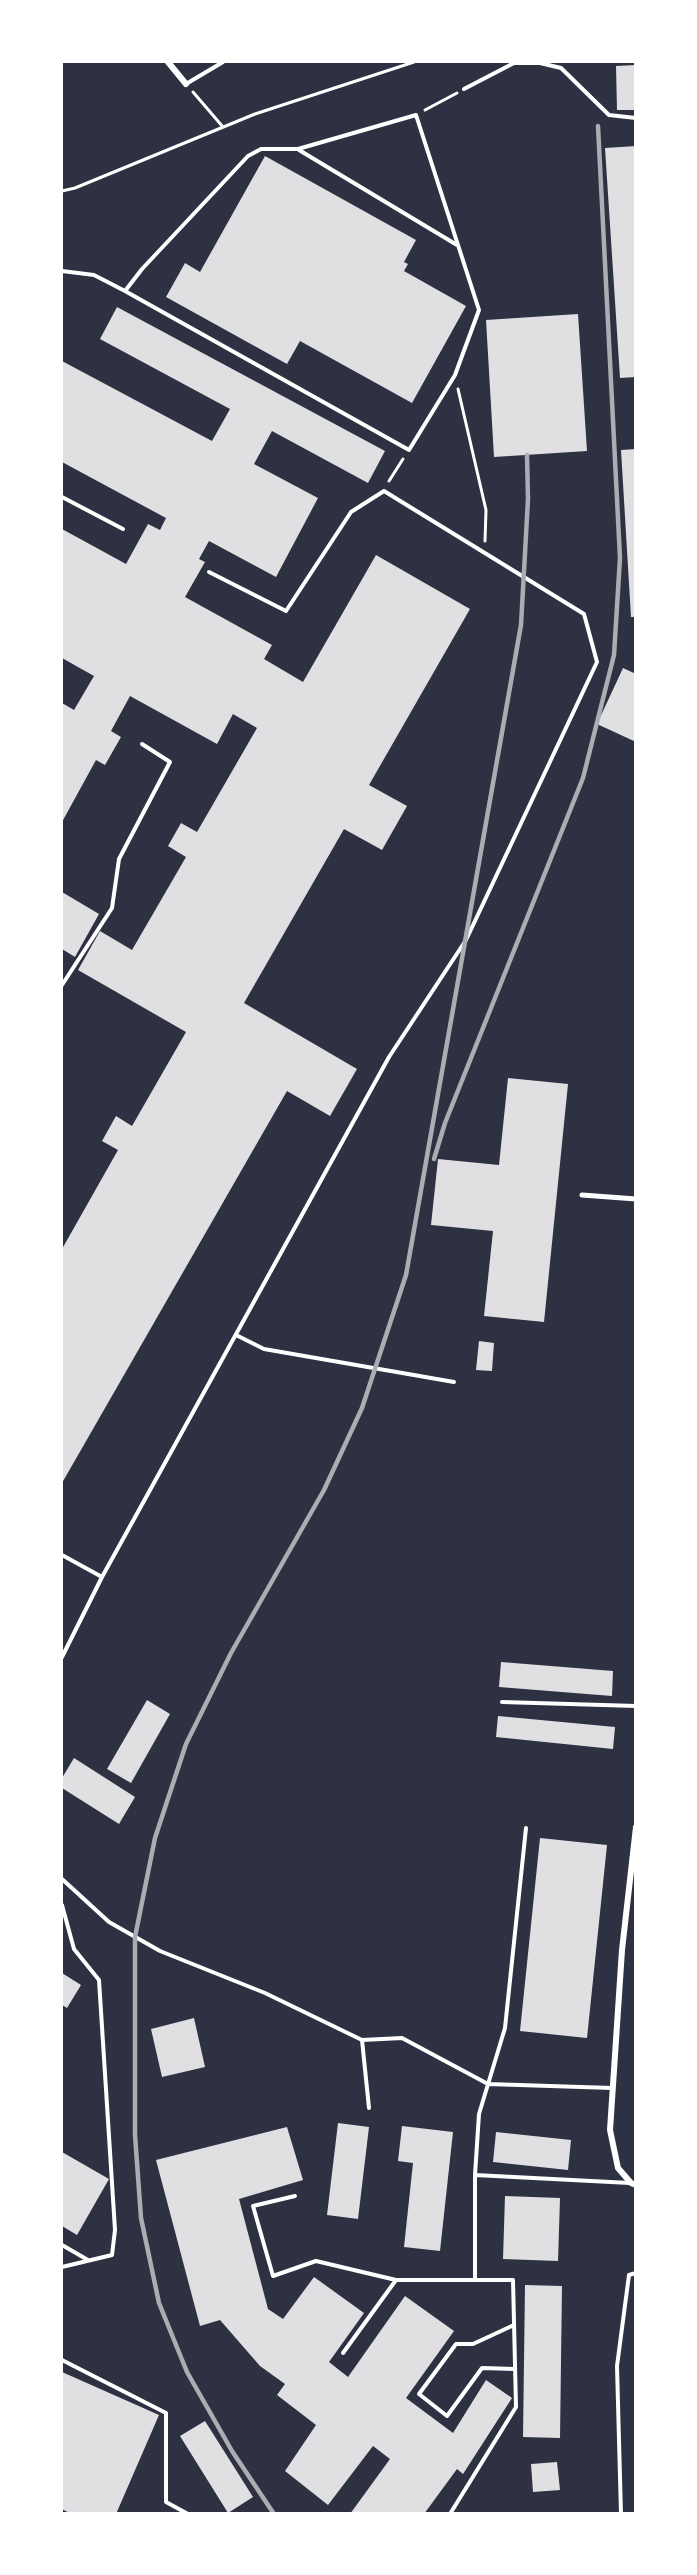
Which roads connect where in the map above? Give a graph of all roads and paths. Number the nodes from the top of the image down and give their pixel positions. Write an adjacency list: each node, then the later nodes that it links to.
1 (168, 62): 4 (street)
2 (223, 62): 4 (lane)
3 (414, 62): 8 (path)
4 (186, 84): 8 (path)
5 (464, 89): 6 (path); 7 (lane)
6 (416, 115): 9 (lane); 11 (lane)
7 (636, 118)
8 (224, 127): 10 (path)
9 (298, 149): 11 (lane); 13 (lane)
10 (62, 191)
11 (458, 246): 14 (lane)
12 (62, 271): 13 (lane)
13 (125, 291): 15 (lane)
14 (455, 375): 15 (lane); 19 (path)
15 (409, 450): 16 (path)
16 (384, 491): 19 (lane); 20 (lane)
17 (62, 497): 18 (lane)
18 (123, 529)
19 (485, 553): 25 (lane)
20 (209, 572)
21 (142, 744): 22 (lane)
22 (62, 985)
23 (582, 1195): 24 (street)
24 (636, 1199)
25 (236, 1335): 26 (lane); 28 (lane)
26 (454, 1382)
27 (62, 1555): 28 (lane)
28 (102, 1577): 29 (lane)
29 (62, 1657)
30 (502, 1702): 31 (lane)
31 (636, 1706)
32 (636, 1827): 34 (street)
33 (526, 1828): 38 (lane)
34 (634, 1852): 39 (street)
35 (62, 1879): 37 (lane)
36 (62, 1905): 45 (lane)
37 (362, 2040): 38 (lane); 40 (lane)
38 (488, 2084): 39 (lane); 41 (lane)
39 (613, 2088): 42 (street)
40 (369, 2108)
41 (475, 2175): 42 (lane); 49 (lane)
42 (634, 2184)
43 (295, 2196): 48 (lane)
44 (62, 2245): 45 (lane)
45 (88, 2260): 46 (lane)
46 (62, 2267)
47 (636, 2273): 56 (lane)
48 (396, 2280): 49 (lane); 51 (lane)
49 (475, 2280): 50 (lane)
50 (514, 2325): 53 (lane); 53 (lane)
51 (343, 2353)
52 (62, 2360): 54 (lane)
53 (515, 2369): 55 (lane)
54 (188, 2514)
55 (450, 2514)
56 (621, 2514)

